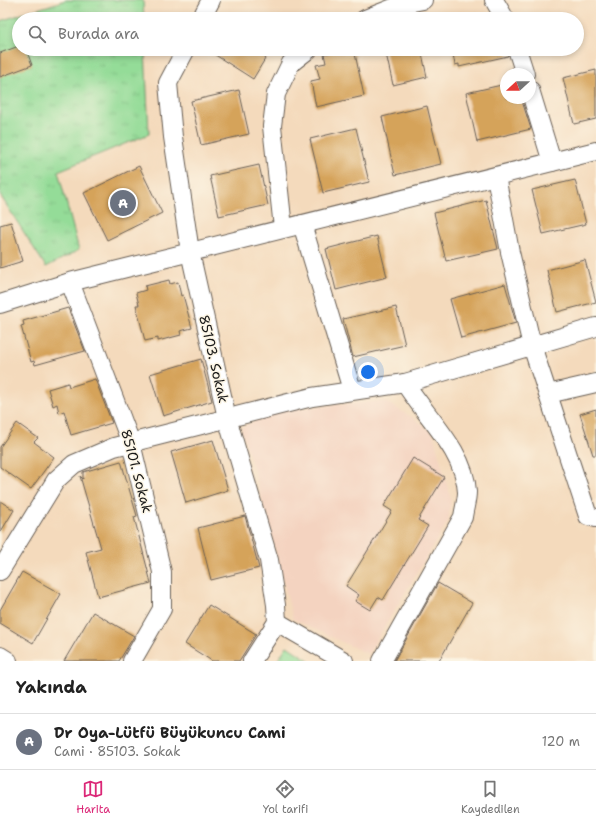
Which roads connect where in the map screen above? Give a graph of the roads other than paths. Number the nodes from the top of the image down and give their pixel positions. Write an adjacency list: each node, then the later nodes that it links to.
1 (211, 0): 4 (street)
2 (423, 0): 5 (street)
3 (494, 0): 6 (street)
4 (205, 12)
5 (383, 12)
6 (501, 12)
7 (182, 56): 17 (street, 85103. Sokak)
8 (300, 56): 16 (street)
9 (519, 56): 10 (street)
10 (523, 68)
11 (534, 104): 13 (street)
12 (596, 151): 13 (street)
13 (552, 162): 14 (street)
14 (496, 176): 15 (street); 21 (street)
15 (302, 224): 16 (street); 24 (street)
16 (284, 228): 17 (street)
17 (190, 252): 18 (street); 26 (street, 85103. Sokak)
18 (70, 282): 19 (street); 27 (street, 85101. Sokak)
19 (0, 304)
20 (596, 326): 21 (street)
21 (532, 346): 22 (street); 25 (street)
22 (405, 383): 24 (street); 36 (street)
23 (596, 383): 25 (street)
24 (352, 390): 26 (street)
25 (548, 394): 28 (street)
26 (227, 418): 27 (street); 30 (street, 85103. Sokak)
27 (131, 443): 29 (street); 33 (street, 85101. Sokak)
28 (596, 518)
29 (0, 571)
30 (277, 622): 34 (street); 35 (street)
31 (0, 656): 32 (street)
32 (8, 661)
33 (132, 661)
34 (252, 661)
35 (344, 661)
36 (382, 661)

